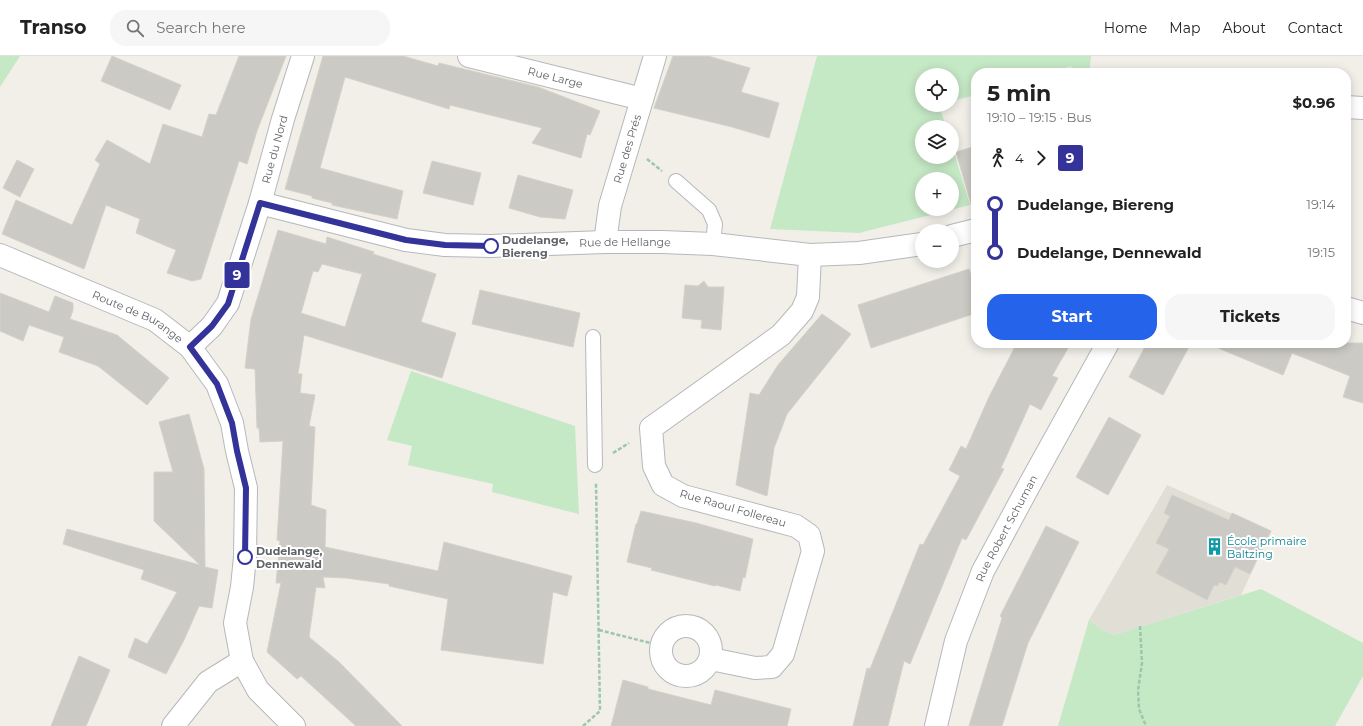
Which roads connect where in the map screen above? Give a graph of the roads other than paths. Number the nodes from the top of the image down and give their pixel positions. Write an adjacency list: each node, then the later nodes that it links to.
1 (303, 56): 8 (street, Rue du Nord)
2 (470, 56): 4 (street, Rue Large)
3 (655, 56): 4 (street, Rue des Prés)
4 (642, 99): 11 (street, Rue des Prés)
5 (1351, 107): 6 (street)
6 (1363, 108)
7 (676, 181): 12 (lane)
8 (260, 203): 11 (street, Rue de Hellange); 19 (street, Rue du Nord)
9 (971, 231): 10 (street)
10 (959, 234)
11 (605, 242): 12 (street, Rue de Hellange)
12 (712, 244): 14 (street, Rue de Hellange)
13 (915, 245): 14 (street, Rue de Hellange)
14 (810, 255): 22 (street, Rue Raoul Follereau)
15 (0, 256): 19 (street, Route de Burange)
16 (1351, 309): 17 (street)
17 (1363, 313)
18 (593, 337): 21 (lane)
19 (190, 347): 23 (street, Route de Burange)
20 (1105, 348): 26 (street, Rue Robert Schuman)
21 (596, 465)
22 (710, 659): 22 (street)
23 (242, 661): 24 (street); 25 (street, Route de Burange)
24 (173, 726)
25 (294, 726)
26 (936, 726)

